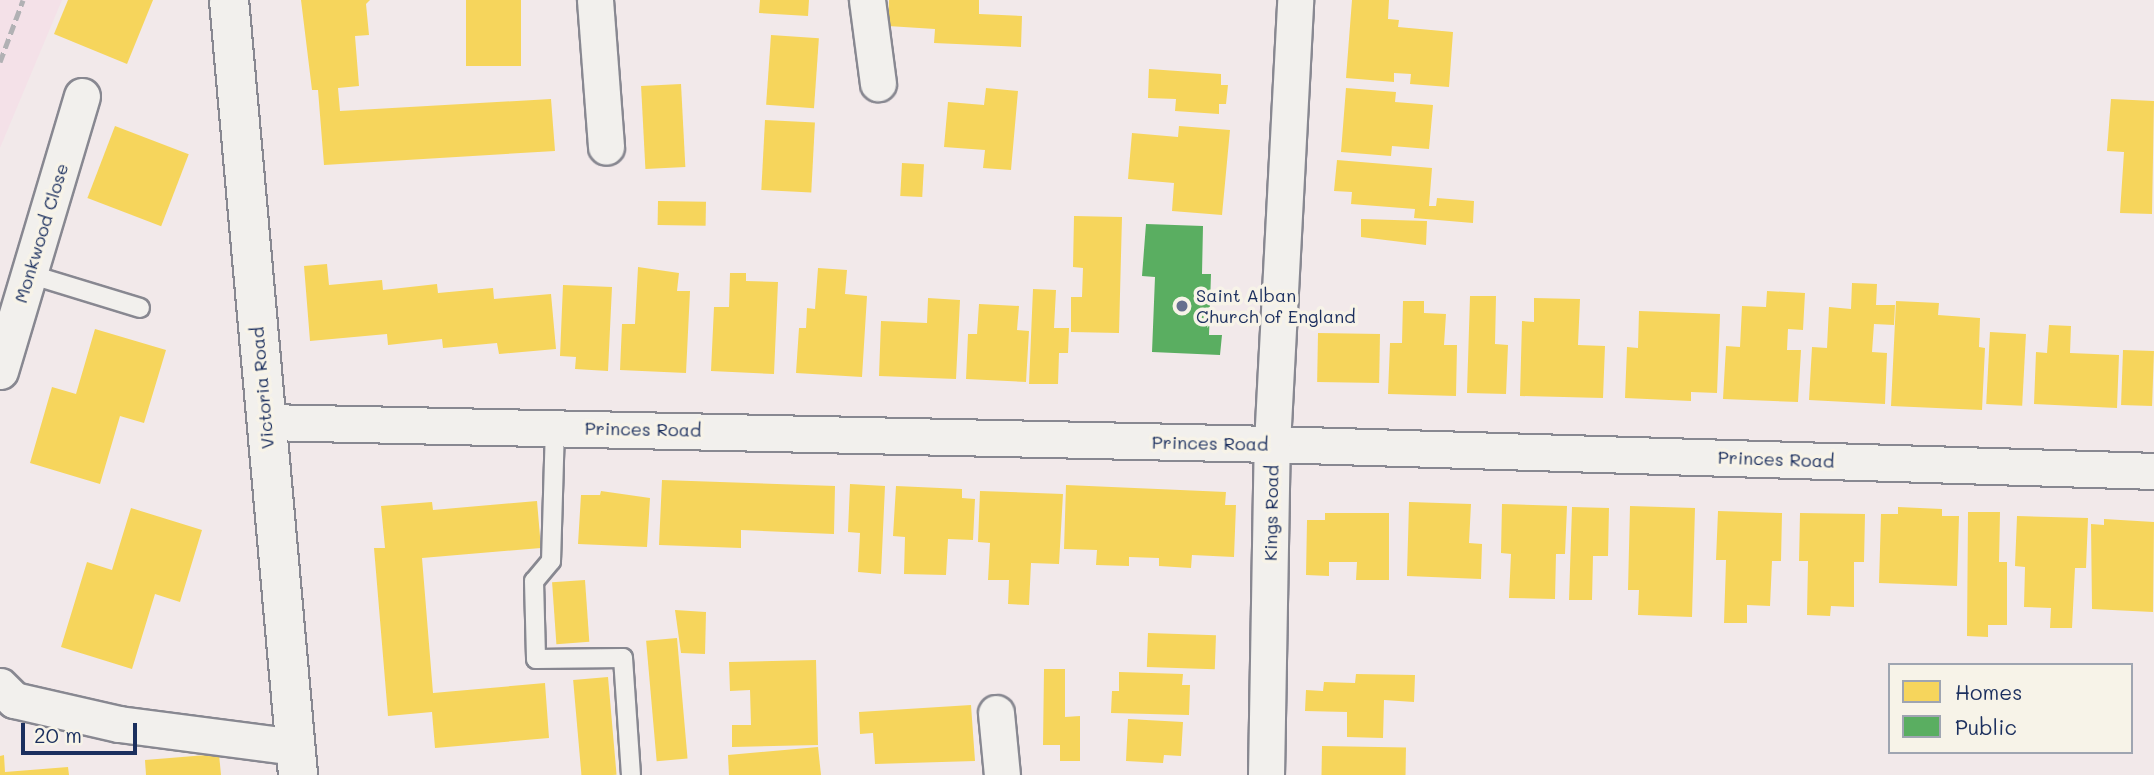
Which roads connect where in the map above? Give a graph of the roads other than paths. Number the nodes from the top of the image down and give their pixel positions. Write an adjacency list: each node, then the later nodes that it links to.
1 (229, 0): 11 (street, Victoria Road)
2 (595, 0): 7 (street)
3 (867, 0): 5 (street)
4 (1295, 0): 13 (street, Kings Road)
5 (878, 83)
6 (82, 96): 8 (street, Monkwood Close)
7 (606, 147)
8 (29, 274): 9 (lane); 10 (street, Monkwood Close)
9 (140, 307)
10 (0, 371)
11 (265, 422): 12 (street, Princes Road); 17 (street, Victoria Road)
12 (555, 426): 13 (street, Princes Road); 18 (lane)
13 (1272, 444): 14 (street, Princes Road); 20 (street, Kings Road)
14 (2154, 471)
15 (0, 686): 17 (street)
16 (996, 713): 19 (street)
17 (297, 761)
18 (631, 775)
19 (1002, 775)
20 (1266, 775)

